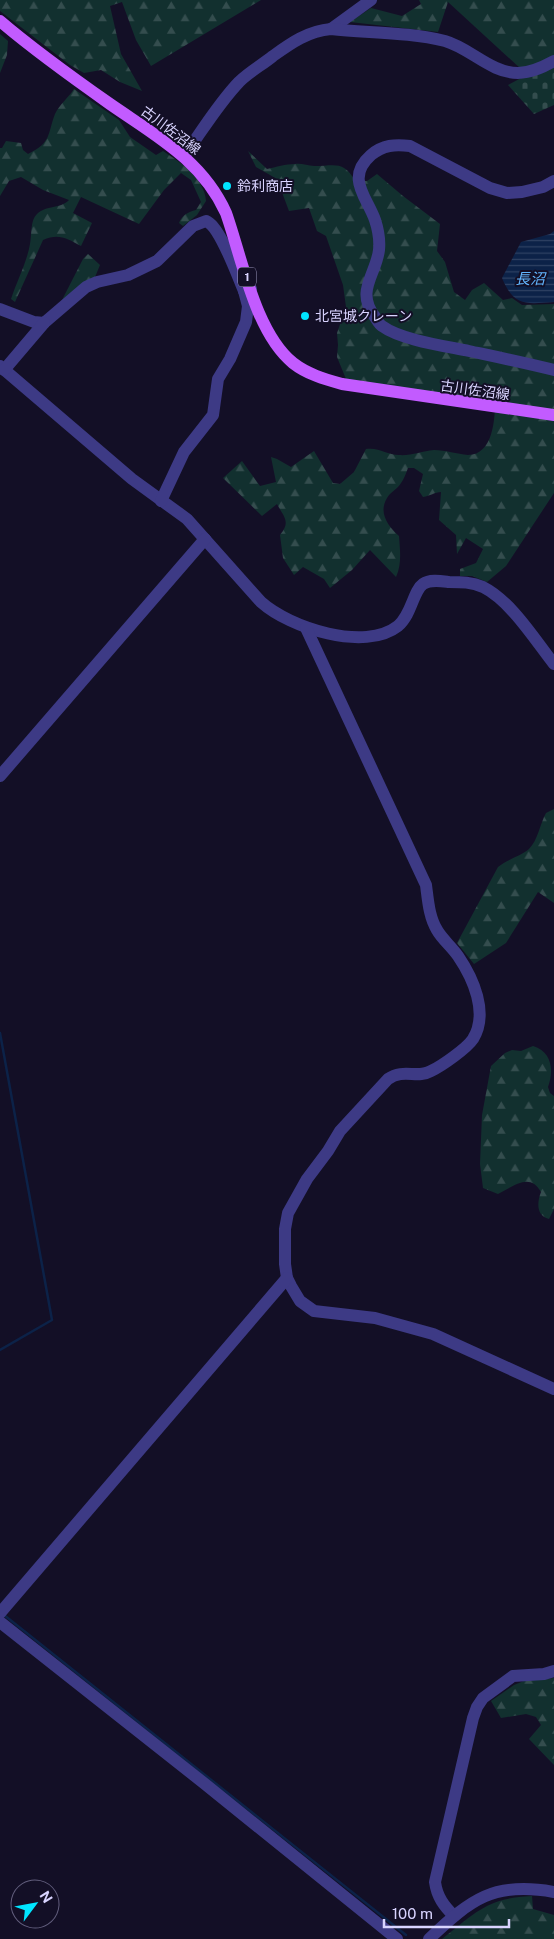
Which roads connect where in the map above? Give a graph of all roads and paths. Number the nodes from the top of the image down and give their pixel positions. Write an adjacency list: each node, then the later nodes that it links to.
1 (371, 0): 3 (street)
2 (0, 21): 5 (main road, 古川佐沼線 / 1)
3 (331, 29): 4 (street); 5 (street)
4 (554, 62)
5 (184, 156): 7 (main road, 古川佐沼線 / 1)
6 (554, 182): 11 (street)
7 (248, 290): 9 (street); 12 (main road, 古川佐沼線 / 1); 13 (street)
8 (0, 309): 9 (street)
9 (44, 323): 10 (street)
10 (2, 368): 13 (street)
11 (554, 370)
12 (554, 416)
13 (162, 501): 14 (street)
14 (206, 539): 15 (street); 17 (street)
15 (306, 628): 16 (street); 18 (street)
16 (554, 664)
17 (0, 776)
18 (287, 1278): 19 (street); 20 (street)
19 (554, 1389)
20 (1, 1615): 24 (street)
21 (554, 1671): 23 (street)
22 (554, 1892): 23 (street)
23 (454, 1916): 25 (street)
24 (397, 1939)
25 (429, 1939)

